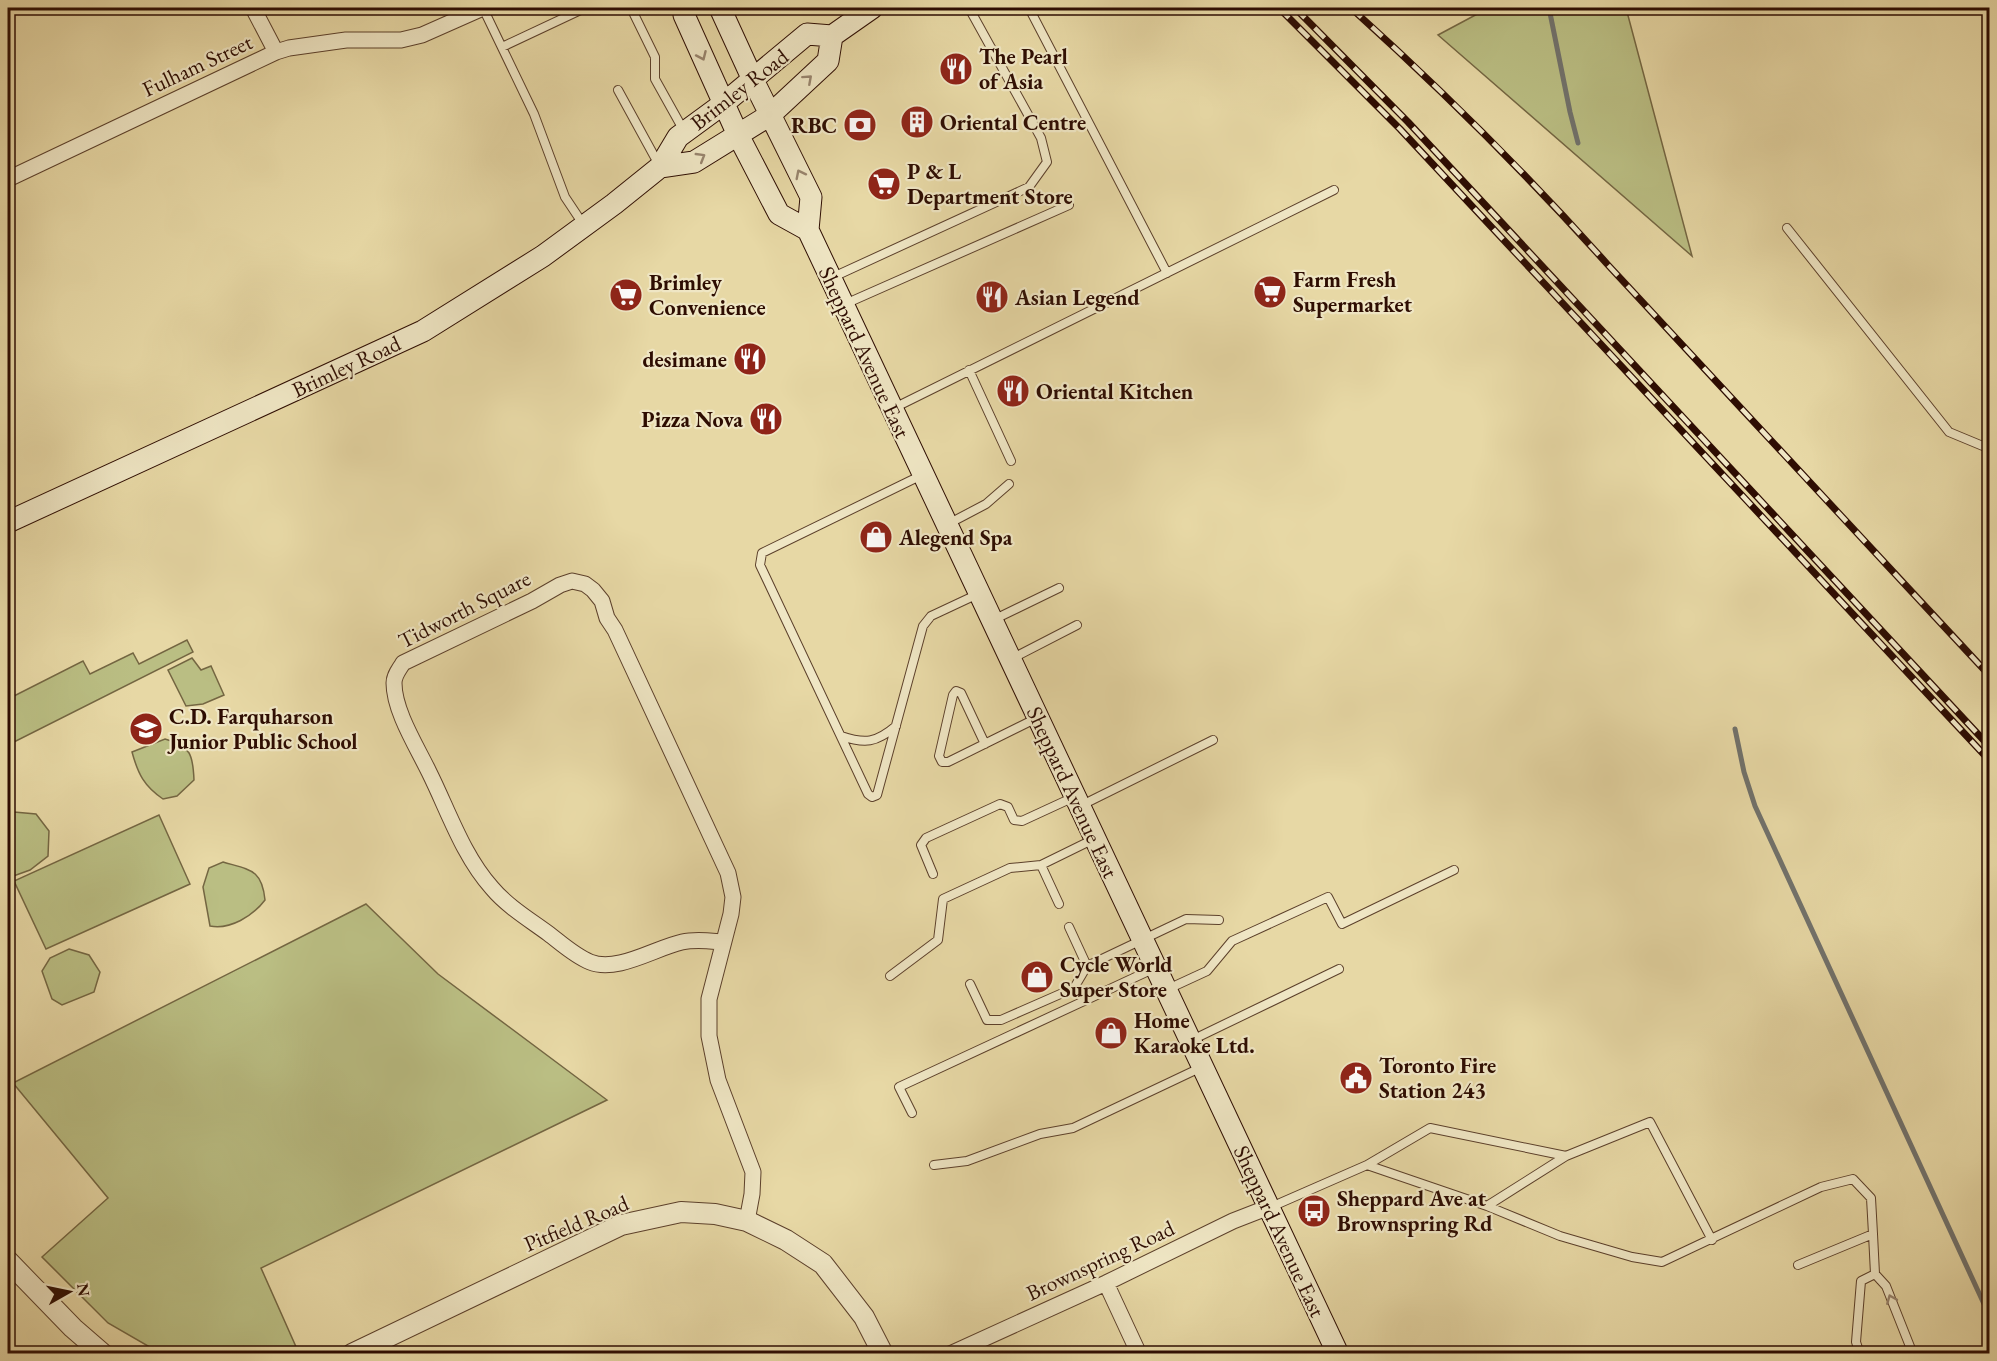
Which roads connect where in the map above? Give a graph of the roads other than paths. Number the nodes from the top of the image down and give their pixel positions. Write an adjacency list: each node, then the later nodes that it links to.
1 (253, 8): 12 (street)
2 (483, 8): 11 (lane); 12 (street, Fulham Street)
3 (585, 8): 11 (lane)
4 (631, 8): 17 (lane)
5 (686, 8): 15 (main road, one-way to 15)
6 (720, 8): 13 (main road, Sheppard Avenue East)
7 (969, 8): 27 (lane)
8 (1029, 8): 26 (lane)
9 (863, 10): 10 (main road)
10 (831, 36): 13 (main road, Brimley Road); 16 (main road, Brimley Road, one-way to 10)
11 (502, 47): 23 (lane)
12 (276, 52): 20 (street, Fulham Street)
13 (753, 80): 15 (main road, Brimley Road); 16 (main road, Sheppard Avenue East)
14 (618, 90): 19 (lane)
15 (723, 104): 17 (main road, Brimley Road); 18 (main road)
16 (770, 115): 18 (main road, Brimley Road); 25 (main road, Sheppard Avenue East, one-way to 16)
17 (685, 132): 19 (main road, Brimley Road)
18 (738, 135): 19 (main road, Brimley Road, one-way to 18); 25 (main road)
19 (660, 167): 23 (main road, Brimley Road)
20 (8, 179)
21 (1334, 190): 26 (lane)
22 (1069, 205): 28 (lane)
23 (584, 226): 35 (main road, Brimley Road)
24 (1786, 228): 31 (lane)
25 (808, 230): 27 (main road, Sheppard Avenue East)
26 (1167, 273): 29 (lane)
27 (830, 279): 28 (main road, Sheppard Avenue East)
28 (843, 304): 30 (main road, Sheppard Avenue East)
29 (969, 370): 30 (lane); 32 (lane)
30 (892, 408): 33 (main road, Sheppard Avenue East)
31 (1989, 449)
32 (1011, 461)
33 (923, 474): 36 (main road, Sheppard Avenue East); 44 (lane)
34 (1009, 484): 36 (lane)
35 (8, 522)
36 (947, 524): 38 (main road, Sheppard Avenue East)
37 (1059, 588): 39 (lane)
38 (979, 593): 39 (main road, Sheppard Avenue East); 43 (lane)
39 (992, 620): 41 (main road, Sheppard Avenue East)
40 (1077, 625): 41 (lane)
41 (1011, 659): 42 (main road, Sheppard Avenue East)
42 (1038, 717): 46 (lane); 47 (main road, Sheppard Avenue East)
43 (896, 726): 44 (lane); 44 (lane)
44 (841, 736)
45 (1213, 740): 47 (lane)
46 (985, 744): 46 (lane)
47 (1078, 801): 48 (main road, Sheppard Avenue East); 51 (lane)
48 (1095, 838): 49 (lane); 55 (main road, Sheppard Avenue East)
49 (1041, 865): 52 (lane); 60 (lane)
50 (1454, 870): 62 (lane)
51 (933, 874)
52 (1059, 904)
53 (1219, 920): 55 (lane)
54 (1069, 927): 57 (lane)
55 (1144, 941): 57 (lane); 58 (main road, Sheppard Avenue East)
56 (723, 942): 56 (street, Tidworth Square); 71 (street, Tidworth Square)
57 (1087, 966): 61 (lane)
58 (1156, 968): 62 (main road, Sheppard Avenue East); 65 (lane)
59 (1339, 969): 63 (lane)
60 (890, 976)
61 (970, 984)
62 (1167, 990): 63 (main road, Sheppard Avenue East)
63 (1191, 1040): 64 (main road, Sheppard Avenue East)
64 (1203, 1066): 67 (lane); 70 (main road, Sheppard Avenue East)
65 (912, 1113)
66 (1566, 1156): 68 (lane); 69 (lane); 73 (lane)
67 (934, 1166)
68 (1367, 1166): 69 (lane); 70 (lane)
69 (1487, 1206): 73 (lane)
70 (1269, 1207): 77 (street, Brownspring Road); 83 (main road, Sheppard Avenue East)
71 (747, 1221): 79 (street, Pitfield Road); 80 (street, Pitfield Road)
72 (1873, 1234): 73 (lane); 74 (lane); 76 (lane)
73 (1712, 1240)
74 (1797, 1265)
75 (12, 1273): 78 (street)
76 (1875, 1274): 84 (lane); 85 (lane, one-way to 76)
77 (1106, 1283): 81 (street, Brownspring Road); 82 (street)
78 (103, 1353)
79 (352, 1353)
80 (883, 1353)
81 (950, 1353)
82 (1139, 1353)
83 (1338, 1353)
84 (1860, 1353)
85 (1913, 1353)

